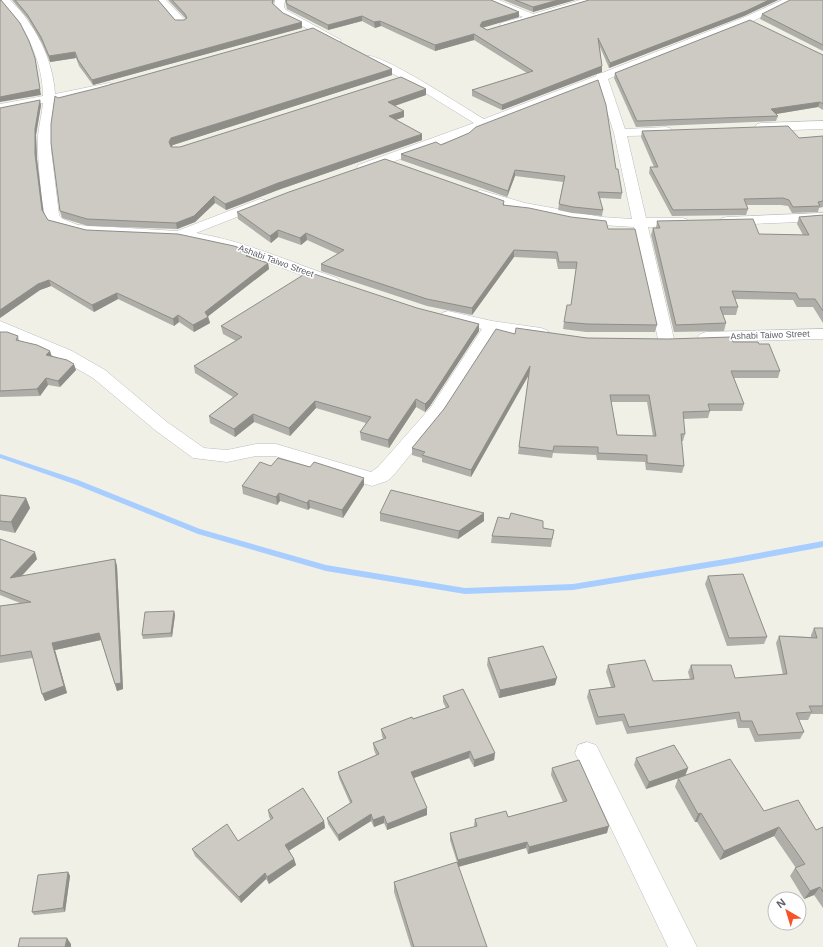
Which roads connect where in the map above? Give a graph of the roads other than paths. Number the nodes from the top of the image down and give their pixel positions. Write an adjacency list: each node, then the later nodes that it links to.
1 (5, 0): 20 (street, Ashabi Taiwo Street)
2 (161, 0): 9 (street)
3 (280, 0): 11 (street)
4 (491, 0): 7 (street)
5 (590, 0): 7 (street)
6 (790, 0): 8 (street)
7 (532, 17): 12 (street)
8 (749, 19): 10 (street); 17 (street)
9 (182, 22)
10 (763, 26)
11 (314, 28): 13 (street); 14 (street)
12 (493, 29)
13 (299, 33)
14 (349, 47)
15 (363, 54): 16 (street)
16 (405, 76): 18 (street); 22 (street)
17 (601, 76): 22 (street); 26 (street)
18 (387, 82)
19 (122, 83): 20 (street)
20 (49, 99): 21 (street); 36 (street, Ashabi Taiwo Street)
21 (0, 108)
22 (483, 124): 27 (street)
23 (823, 125): 24 (street)
24 (746, 128)
25 (675, 131): 26 (street)
26 (620, 133): 35 (street)
27 (385, 160): 28 (street); 29 (street)
28 (405, 167)
29 (349, 172)
30 (468, 190): 35 (street)
31 (270, 199): 36 (street)
32 (823, 216): 34 (street)
33 (694, 221): 35 (street)
34 (716, 221)
35 (640, 222): 44 (street)
36 (179, 235): 37 (street, Ashabi Taiwo Street)
37 (348, 286)
38 (431, 312): 40 (street)
39 (0, 326): 40 (street)
40 (492, 326): 41 (street)
41 (555, 334)
42 (823, 334): 44 (street, Ashabi Taiwo Street)
43 (650, 338): 44 (street, Ashabi Taiwo Street)
44 (666, 339)
45 (587, 753): 46 (street)
46 (683, 947)

